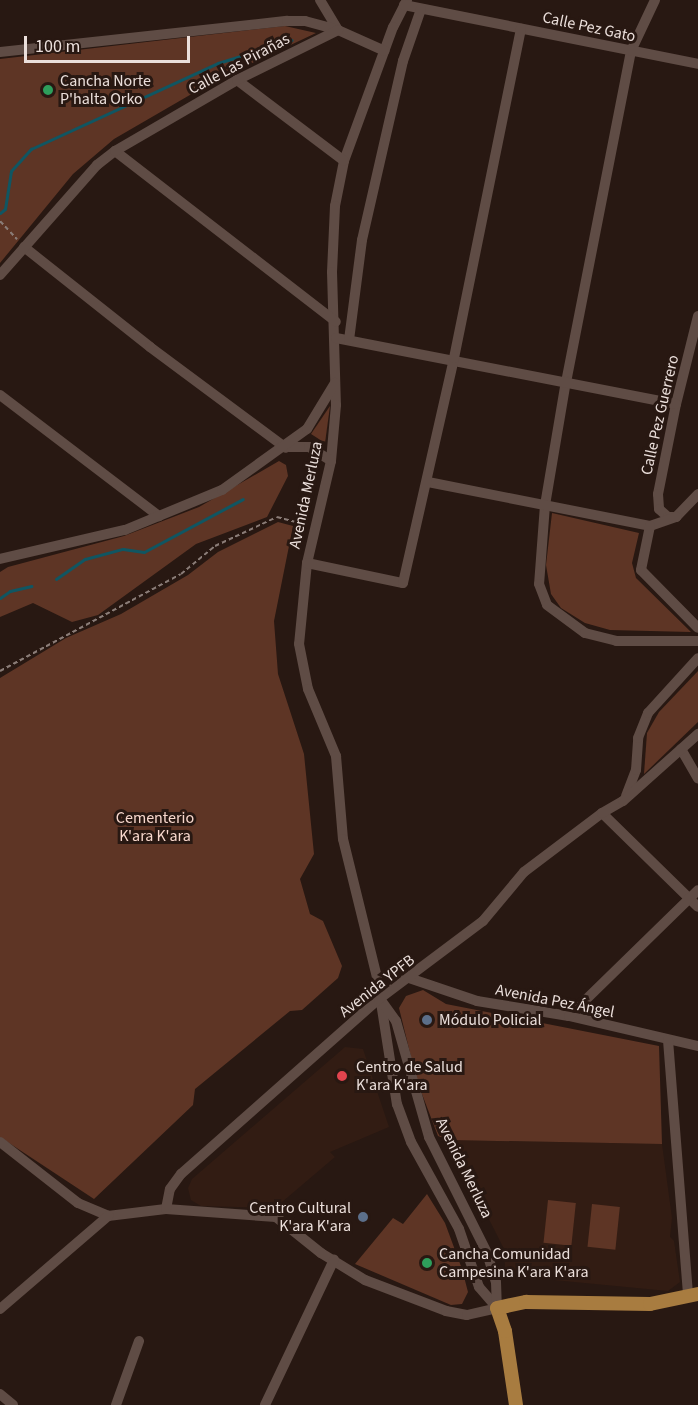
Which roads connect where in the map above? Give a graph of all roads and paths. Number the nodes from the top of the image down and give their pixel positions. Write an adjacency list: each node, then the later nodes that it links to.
1 (320, 0): 6 (street)
2 (655, 0): 8 (street)
3 (406, 3): 4 (street, Calle Pez Gato); 7 (street, Avenida Merluza)
4 (421, 9): 5 (street, Calle Pez Gato); 20 (street)
5 (520, 29): 8 (street, Calle Pez Gato); 22 (street)
6 (338, 30): 7 (street); 9 (street); 11 (street, Calle Las Pirañas)
7 (385, 51): 13 (street, Avenida Merluza)
8 (631, 51): 10 (street, Calle Pez Gato); 25 (street)
9 (0, 52)
10 (698, 64)
11 (237, 80): 12 (street, Calle Las Pirañas); 13 (street)
12 (115, 151): 15 (street, Calle Las Pirañas); 18 (street)
13 (344, 161): 18 (street, Avenida Merluza)
14 (0, 221): 15 (path)
15 (24, 246): 16 (street, Calle Las Pirañas); 28 (street)
16 (0, 275)
17 (698, 316): 23 (street, Calle Pez Guerrero)
18 (336, 322): 19 (street, Avenida Merluza)
19 (336, 338): 20 (street); 24 (street, Avenida Merluza)
20 (349, 340): 22 (street)
21 (698, 351): 23 (street)
22 (454, 358): 25 (street); 30 (street)
23 (688, 361): 27 (street, Calle Pez Guerrero)
24 (336, 381): 28 (street); 29 (street, Avenida Merluza)
25 (566, 381): 27 (street); 32 (street)
26 (0, 395): 33 (street)
27 (676, 404): 34 (street, Calle Pez Guerrero)
28 (286, 448): 29 (street); 33 (street)
29 (332, 461): 36 (street, Avenida Merluza)
30 (428, 482): 32 (street); 38 (street)
31 (698, 494): 34 (street)
32 (545, 505): 35 (street); 40 (street)
33 (159, 516): 37 (street)
34 (672, 517): 35 (street)
35 (650, 526): 39 (street)
36 (315, 527): 38 (street, Avenida Merluza); 42 (path)
37 (0, 559)
38 (307, 563): 52 (street, Avenida Merluza)
39 (698, 628)
40 (698, 641)
41 (698, 657): 46 (street)
42 (0, 671)
43 (698, 734): 44 (street, Avenida YPFB)
44 (681, 749): 45 (street); 46 (street, Avenida YPFB)
45 (698, 778)
46 (623, 801): 47 (street, Avenida YPFB)
47 (602, 813): 49 (street); 51 (street, Avenida YPFB)
48 (698, 890): 49 (street)
49 (689, 898): 50 (street); 53 (street)
50 (698, 907)
51 (409, 978): 52 (street, Avenida YPFB); 53 (street, Avenida Pez Ángel)
52 (380, 999): 57 (street, Avenida YPFB); 61 (street, Avenida Merluza); 61 (street, Avenida Merluza)
53 (569, 1016): 54 (street, Avenida Pez Ángel)
54 (668, 1040): 55 (street, Avenida Pez Ángel); 60 (street)
55 (698, 1046)
56 (0, 1142): 58 (street)
57 (166, 1209): 58 (street); 59 (street)
58 (108, 1216): 62 (street)
59 (334, 1260): 61 (street); 67 (street)
60 (693, 1295): 61 (main road)
61 (497, 1308): 68 (main road)
62 (0, 1309)
63 (139, 1341): 66 (street)
64 (0, 1394): 65 (street)
65 (13, 1405)
66 (116, 1405)
67 (265, 1405)
68 (516, 1405)

